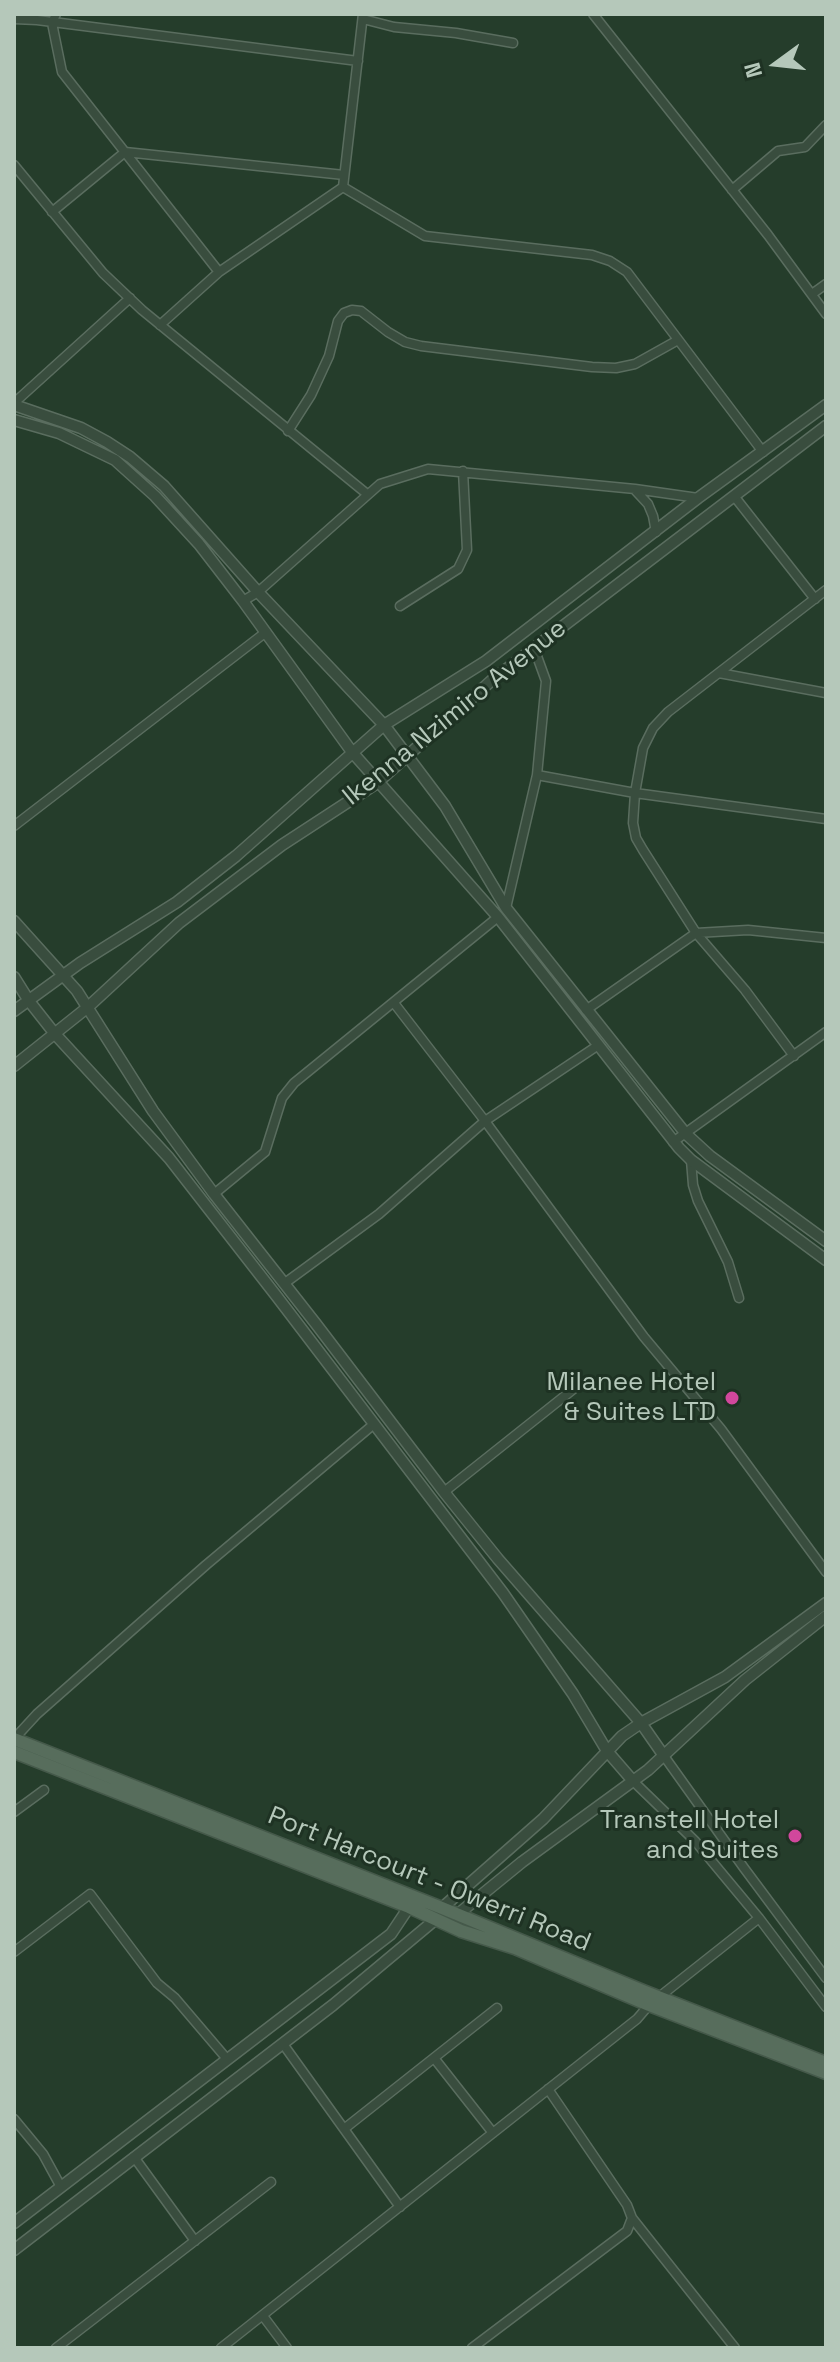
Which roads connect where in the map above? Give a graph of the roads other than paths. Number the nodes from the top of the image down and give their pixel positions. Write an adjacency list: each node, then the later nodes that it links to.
1 (593, 14): 12 (street)
2 (363, 17): 5 (street); 6 (street)
3 (14, 19): 4 (street)
4 (54, 19): 6 (street); 8 (street)
5 (513, 43)
6 (358, 61): 10 (street)
7 (826, 125): 12 (street)
8 (125, 152): 10 (street); 13 (street); 14 (street)
9 (14, 165): 13 (street)
10 (344, 175): 11 (street)
11 (343, 187): 14 (street); 20 (street)
12 (732, 190): 16 (street)
13 (52, 212): 17 (street)
14 (219, 272): 19 (street)
15 (826, 284): 16 (street)
16 (812, 294): 18 (street)
17 (130, 298): 19 (street); 21 (street)
18 (826, 314)
19 (160, 325): 25 (street)
20 (678, 340): 25 (street); 26 (street)
21 (14, 404): 34 (street)
22 (826, 405): 26 (street, Ikenna Nzimiro Avenue)
23 (14, 420): 36 (street)
24 (826, 426): 30 (street, Ikenna Nzimiro Avenue)
25 (288, 431): 29 (street)
26 (763, 452): 31 (street, Ikenna Nzimiro Avenue)
27 (463, 471): 28 (street); 29 (street); 37 (street)
28 (635, 489): 31 (street); 32 (street)
29 (367, 494): 34 (street)
30 (734, 496): 35 (street); 39 (street, Ikenna Nzimiro Avenue)
31 (698, 498): 32 (street, Ikenna Nzimiro Avenue)
32 (656, 532): 42 (street, Ikenna Nzimiro Avenue)
33 (826, 590): 35 (street)
34 (258, 592): 36 (street); 42 (street)
35 (815, 599): 40 (street)
36 (243, 601): 38 (street)
37 (400, 606)
38 (266, 632): 43 (street); 49 (street)
39 (534, 648): 44 (street, Ikenna Nzimiro Avenue); 45 (street)
40 (719, 673): 41 (street); 47 (street)
41 (826, 693)
42 (384, 725): 43 (street, Ikenna Nzimiro Avenue); 44 (street)
43 (352, 752): 46 (street); 55 (street, Ikenna Nzimiro Avenue)
44 (408, 756): 46 (street, Ikenna Nzimiro Avenue); 50 (street)
45 (537, 775): 47 (street); 50 (street)
46 (377, 783): 51 (street); 59 (street, Ikenna Nzimiro Avenue)
47 (635, 793): 48 (street); 53 (street)
48 (826, 819)
49 (14, 826)
50 (506, 908): 60 (street)
51 (498, 917): 58 (street); 64 (street)
52 (14, 921): 55 (street)
53 (696, 933): 54 (street); 60 (street); 65 (street)
54 (826, 938)
55 (63, 975): 57 (street, Ikenna Nzimiro Avenue); 59 (street)
56 (14, 977): 57 (street)
57 (29, 1001): 61 (street, Ikenna Nzimiro Avenue); 63 (street)
58 (394, 1003): 67 (street); 71 (street)
59 (88, 1007): 63 (street, Ikenna Nzimiro Avenue); 71 (street)
60 (586, 1010): 68 (street)
61 (14, 1011)
62 (826, 1032): 65 (street)
63 (55, 1034): 66 (street, Ikenna Nzimiro Avenue); 77 (street)
64 (597, 1046): 67 (street); 69 (street)
65 (794, 1056): 68 (street)
66 (14, 1066)
67 (485, 1121): 74 (street); 79 (street)
68 (686, 1134): 69 (street); 72 (street)
69 (673, 1142): 70 (street)
70 (691, 1160): 73 (street); 75 (street)
71 (214, 1194): 74 (street)
72 (826, 1241)
73 (826, 1260)
74 (285, 1283): 78 (street)
75 (739, 1298)
76 (576, 1387): 78 (street)
77 (374, 1424): 83 (street); 84 (street)
78 (444, 1492): 82 (street)
79 (826, 1572)
80 (826, 1603): 82 (street)
81 (825, 1619): 86 (street)
82 (641, 1723): 84 (street); 86 (street)
83 (14, 1739): 91 (main road, Port Harcourt - Owerri Road)
84 (607, 1751): 87 (street); 91 (street)
85 (14, 1752): 90 (main road, Port Harcourt - Owerri Road)
86 (664, 1756): 87 (street); 95 (street)
87 (633, 1781): 92 (street); 93 (street)
88 (44, 1790): 89 (street)
89 (14, 1812)
90 (409, 1907): 91 (main road, Port Harcourt - Owerri Road); 101 (street)
91 (439, 1913): 92 (main road, Port Harcourt - Owerri Road); 96 (main road, Port Harcourt - Owerri Road); 99 (street)
92 (457, 1915): 96 (main road, Port Harcourt - Owerri Road)
93 (759, 1918): 96 (street); 97 (street)
94 (14, 1952): 101 (street)
95 (826, 1978)
96 (655, 2001): 102 (main road, Port Harcourt - Owerri Road); 103 (main road, Port Harcourt - Owerri Road); 104 (street)
97 (826, 2007)
98 (497, 2008): 100 (street)
99 (283, 2044): 106 (street); 108 (street)
100 (434, 2058): 106 (street); 107 (street)
101 (227, 2059): 110 (street)
102 (826, 2063)
103 (826, 2073)
104 (548, 2089): 107 (street); 112 (street)
105 (14, 2119): 110 (street)
106 (344, 2129): 111 (street)
107 (493, 2133): 111 (street)
108 (134, 2157): 114 (street); 115 (street)
109 (271, 2182): 114 (street)
110 (61, 2187): 113 (street)
111 (400, 2207): 116 (street)
112 (632, 2218): 120 (street); 121 (street)
113 (14, 2223)
114 (195, 2241): 117 (street)
115 (14, 2250)
116 (263, 2316): 118 (street); 119 (street)
117 (56, 2348)
118 (221, 2348)
119 (287, 2348)
120 (472, 2348)
121 (735, 2348)

